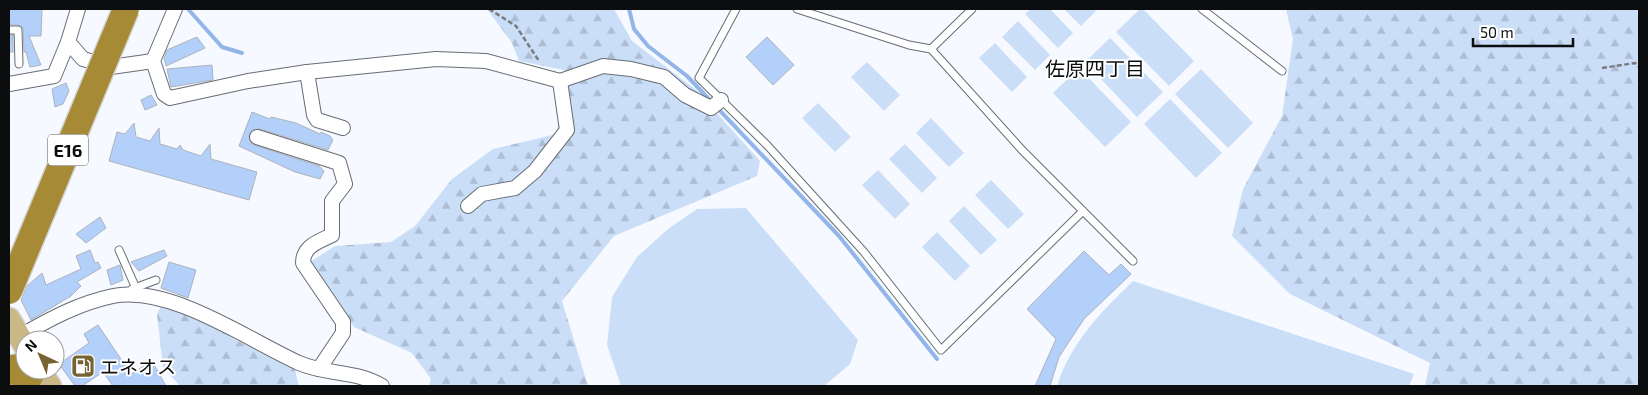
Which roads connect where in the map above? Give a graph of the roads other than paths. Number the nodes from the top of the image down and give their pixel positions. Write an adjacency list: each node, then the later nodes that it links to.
1 (78, 9): 10 (street)
2 (117, 9): 25 (highway, E16)
3 (126, 9): 28 (highway, E16, bridge)
4 (175, 9): 12 (street)
5 (736, 9): 18 (lane)
6 (797, 9): 11 (lane)
7 (972, 9): 11 (lane)
8 (1202, 9): 14 (lane)
9 (9, 30): 13 (lane)
10 (68, 42): 12 (street); 17 (street)
11 (931, 49): 22 (lane)
12 (152, 61): 15 (street)
13 (19, 64)
14 (1282, 71)
15 (307, 72): 16 (street); 19 (street)
16 (554, 79): 18 (street); 21 (street)
17 (9, 84)
18 (721, 100): 22 (lane)
19 (343, 128)
20 (256, 136): 30 (street)
21 (468, 206)
22 (1083, 211): 24 (lane)
23 (119, 250): 27 (lane)
24 (1133, 261)
25 (9, 271)
26 (156, 280): 27 (lane)
27 (131, 290): 29 (street); 30 (street)
28 (9, 291)
29 (26, 330)
30 (319, 369): 31 (street)
31 (382, 386)

